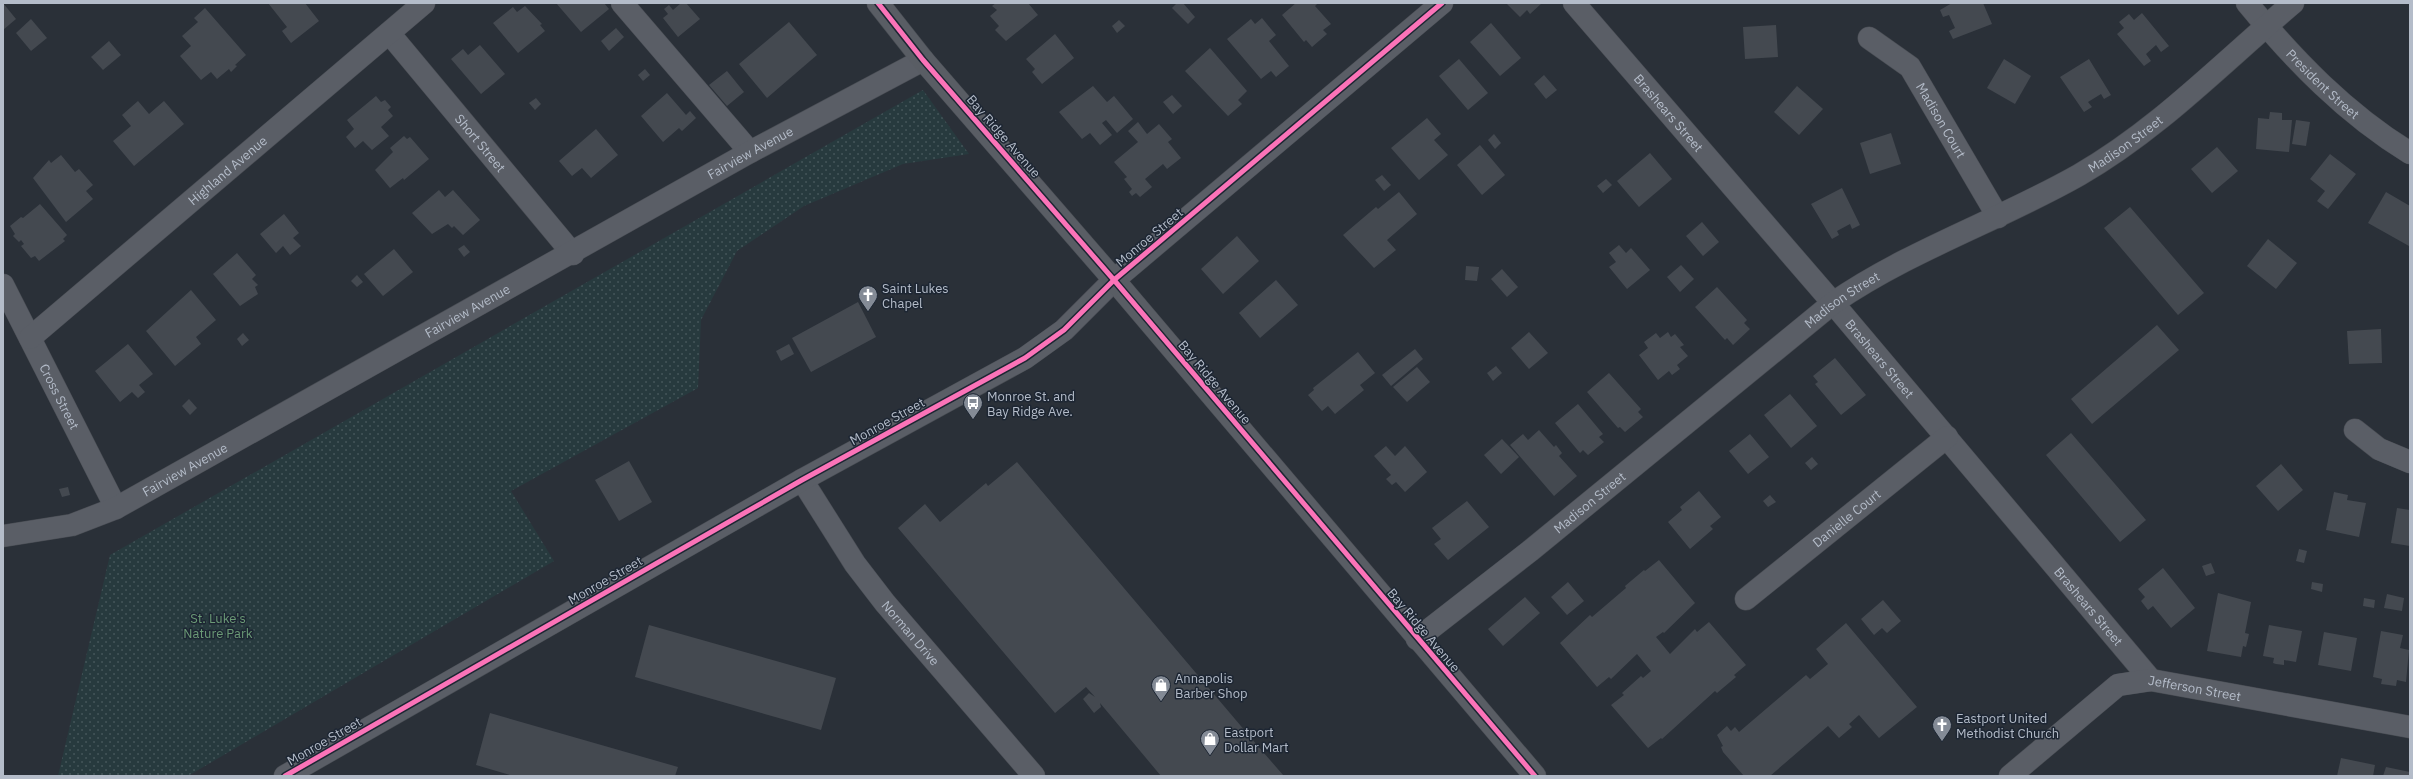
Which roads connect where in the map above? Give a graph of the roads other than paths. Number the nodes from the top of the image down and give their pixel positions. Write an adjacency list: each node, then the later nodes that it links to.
1 (424, 3): 9 (street, Highland Avenue)
2 (622, 3): 12 (street)
3 (878, 3): 11 (main road, Bay Ridge Avenue)
4 (1442, 3): 16 (street, Monroe Street)
5 (1574, 3): 18 (street, Brashears Street)
6 (2247, 3): 8 (street, President Street)
7 (2293, 3): 8 (street, Madison Street)
8 (2266, 26): 13 (street, President Street); 14 (street, Madison Street)
9 (389, 33): 15 (street, Short Street); 19 (street, Highland Avenue)
10 (1869, 38): 14 (street, Madison Court)
11 (923, 60): 12 (street, Fairview Avenue); 16 (main road, Bay Ridge Avenue)
12 (750, 152): 15 (street, Fairview Avenue)
13 (2410, 153)
14 (1998, 217): 18 (street, Madison Street)
15 (573, 254): 24 (street, Fairview Avenue)
16 (1114, 280): 23 (street, Monroe Street); 27 (main road, Bay Ridge Avenue)
17 (3, 285): 19 (street, Cross Street)
18 (1834, 303): 21 (street, Brashears Street); 27 (street, Madison Street)
19 (30, 338): 24 (street, Cross Street)
20 (2355, 430): 22 (street)
21 (1947, 437): 26 (street, Danielle Court); 28 (street, Brashears Street)
22 (2410, 462)
23 (802, 480): 30 (street, Monroe Street); 31 (street, Norman Drive)
24 (116, 508): 25 (street, Fairview Avenue)
25 (3, 536)
26 (1746, 599)
27 (1417, 639): 32 (main road, Bay Ridge Avenue)
28 (2151, 680): 29 (street, Jefferson Street); 33 (street, Jefferson Street)
29 (2410, 727)
30 (285, 776)
31 (1034, 776)
32 (1535, 776)
33 (2010, 776)

